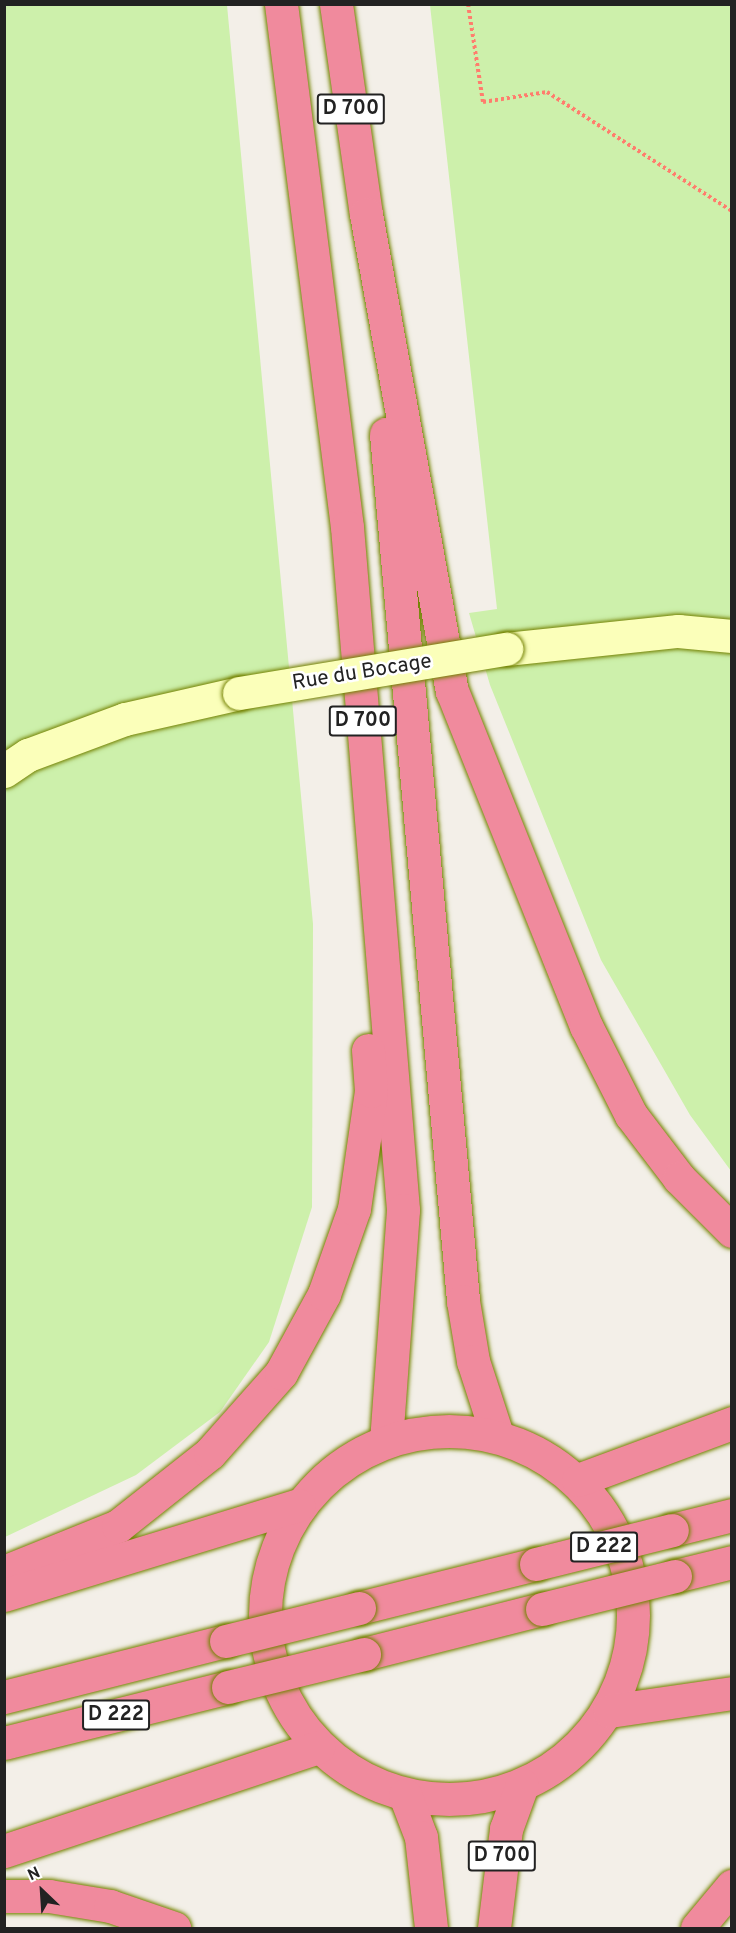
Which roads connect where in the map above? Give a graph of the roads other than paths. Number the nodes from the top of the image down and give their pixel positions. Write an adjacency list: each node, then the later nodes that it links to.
1 (281, 4): 4 (highway, D 700)
2 (336, 4): 3 (highway, D 700)
3 (366, 214): 7 (highway); 9 (highway, D 700)
4 (347, 528): 10 (highway, D 700); 15 (highway)
5 (732, 636): 6 (street, Rue du Bocage, bridge)
6 (4, 771)
7 (732, 1231)
8 (732, 1423): 11 (highway)
9 (497, 1435): 10 (highway); 11 (highway)
10 (386, 1440): 12 (highway)
11 (578, 1480): 19 (highway)
12 (299, 1505): 16 (highway); 21 (highway)
13 (732, 1515): 18 (highway, D 222, bridge)
14 (732, 1562): 20 (highway, D 222, bridge)
15 (4, 1572)
16 (4, 1595)
17 (732, 1693): 19 (highway)
18 (4, 1697)
19 (609, 1711): 22 (highway)
20 (4, 1743)
21 (318, 1746): 23 (highway); 24 (highway)
22 (522, 1785): 23 (highway); 29 (highway, D 700)
23 (405, 1795): 28 (highway)
24 (4, 1851)
25 (732, 1886): 30 (highway)
26 (4, 1896): 27 (highway)
27 (174, 1929)
28 (430, 1929)
29 (494, 1929)
30 (697, 1929)

